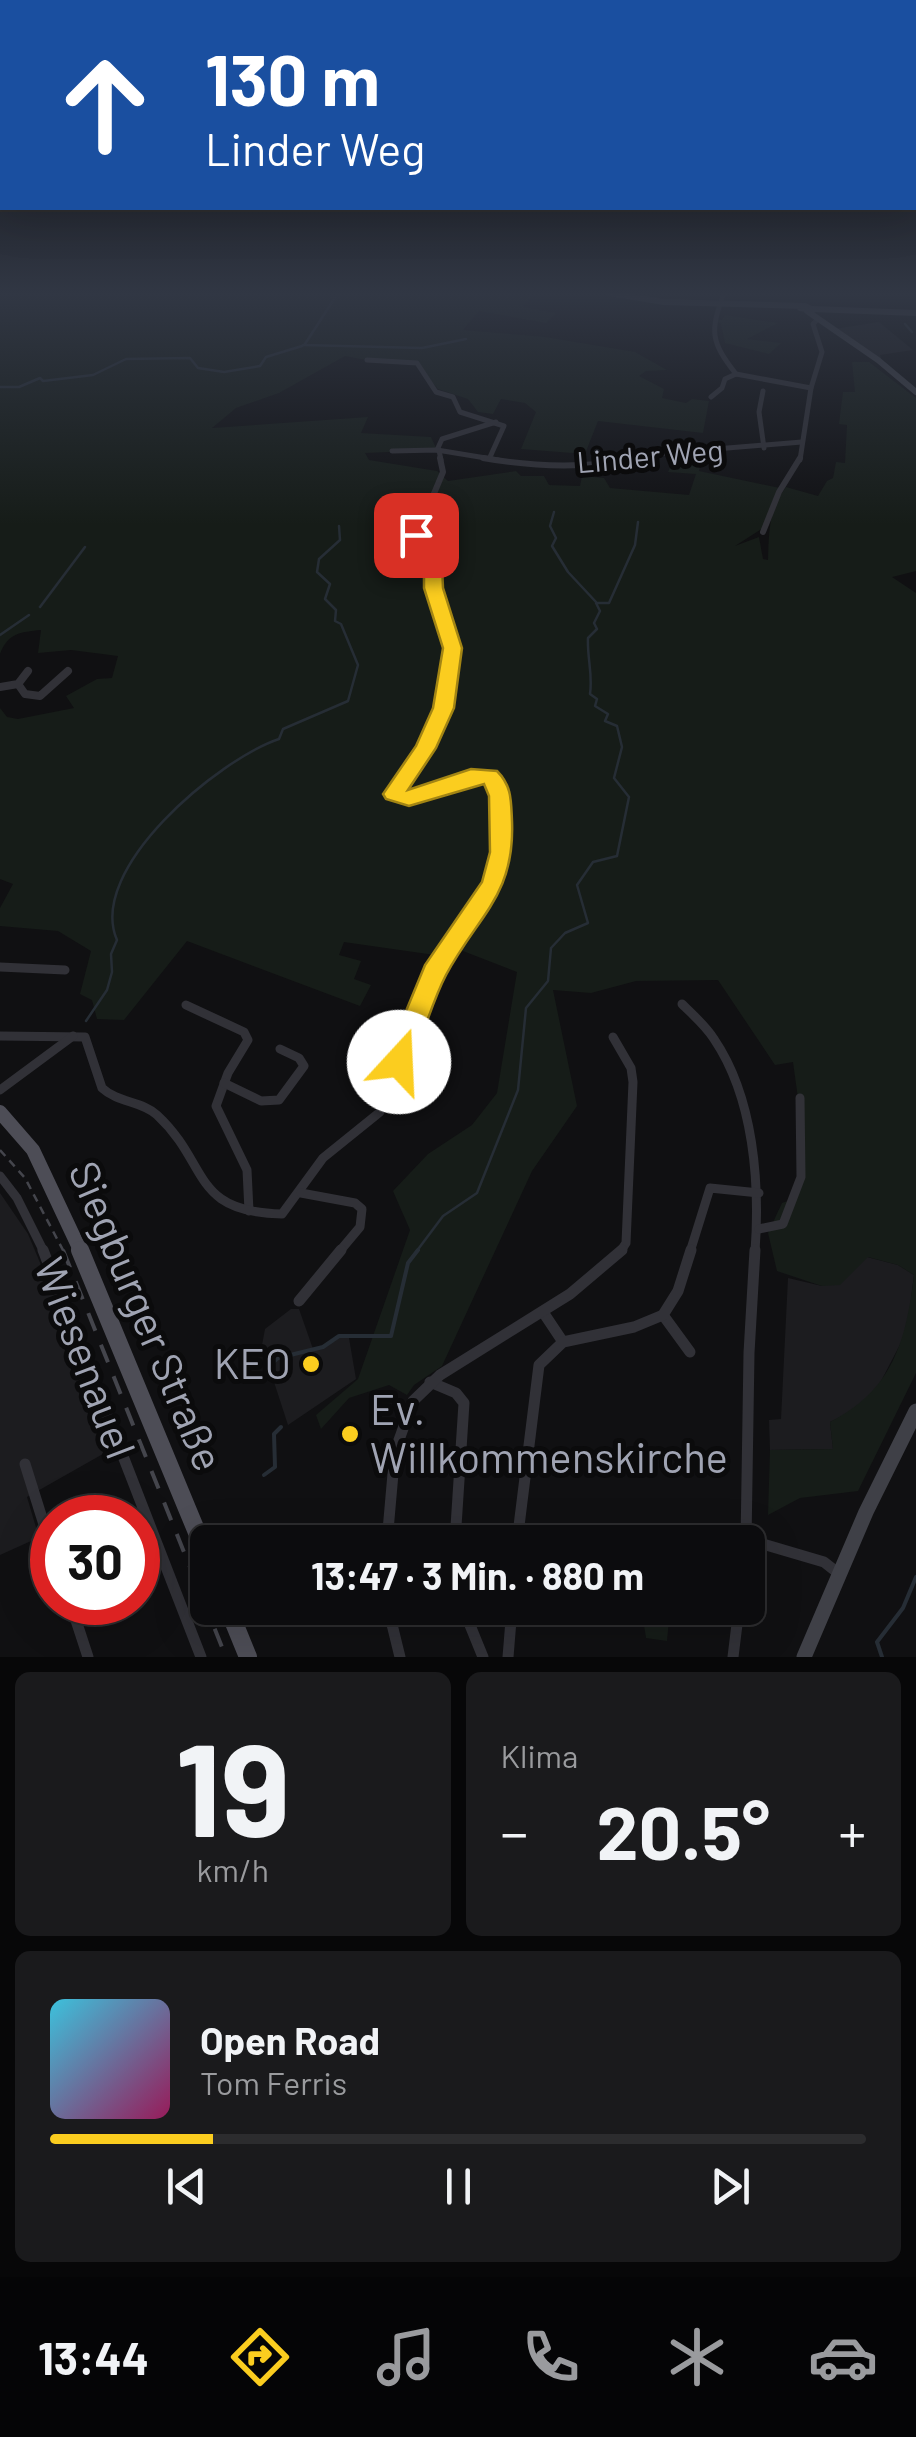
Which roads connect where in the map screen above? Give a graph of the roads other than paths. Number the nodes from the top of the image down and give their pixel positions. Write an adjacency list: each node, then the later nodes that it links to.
1 (421, 370): 10 (street)
2 (733, 370): 5 (street)
3 (816, 370): 6 (street)
4 (890, 370): 8 (main road)
5 (736, 374): 6 (street); 9 (street)
6 (811, 388): 11 (street)
7 (763, 390): 12 (street)
8 (916, 392)
9 (711, 396)
10 (496, 422): 13 (street); 15 (street)
11 (802, 442): 12 (street, Linder Weg); 16 (street)
12 (764, 448): 15 (street, Linder Weg)
13 (438, 450): 14 (street, Linder Weg); 15 (street, Linder Weg); 34 (street)
14 (392, 451)
15 (490, 457)
16 (762, 532)
17 (28, 670): 19 (street)
18 (68, 671): 19 (street)
19 (18, 684): 20 (street)
20 (0, 687)
21 (0, 968): 22 (street)
22 (65, 970)
23 (186, 1004): 29 (street)
24 (682, 1004): 35 (street)
25 (71, 1035): 26 (street); 30 (street); 36 (street)
26 (0, 1036)
27 (614, 1037): 39 (street)
28 (280, 1049): 29 (street)
29 (224, 1083): 36 (street)
30 (0, 1090)
31 (800, 1098): 37 (street)
32 (0, 1112): 47 (main road, Siegburger Straße)
33 (0, 1176): 61 (street, Wiesenauel)
34 (301, 1193): 36 (street); 38 (street)
35 (760, 1193): 37 (street); 40 (street)
36 (250, 1211)
37 (759, 1229): 51 (street)
38 (299, 1301)
39 (545, 1315): 41 (street); 43 (street)
40 (663, 1315): 41 (street); 42 (street)
41 (563, 1342): 50 (street)
42 (690, 1352)
43 (430, 1382): 48 (street); 49 (street)
44 (916, 1411): 53 (main road)
45 (25, 1464): 46 (street)
46 (35, 1495)
47 (194, 1525)
48 (389, 1525)
49 (455, 1525)
50 (519, 1525)
51 (746, 1525)
52 (765, 1546): 53 (street)
53 (838, 1573): 67 (main road)
54 (78, 1625): 60 (street)
55 (235, 1625): 62 (main road)
56 (392, 1625): 63 (street)
57 (469, 1625): 64 (street)
58 (511, 1625): 65 (street)
59 (737, 1625): 66 (street)
60 (88, 1657)
61 (202, 1657)
62 (248, 1657)
63 (400, 1657)
64 (483, 1657)
65 (508, 1657)
66 (733, 1657)
67 (804, 1657)

